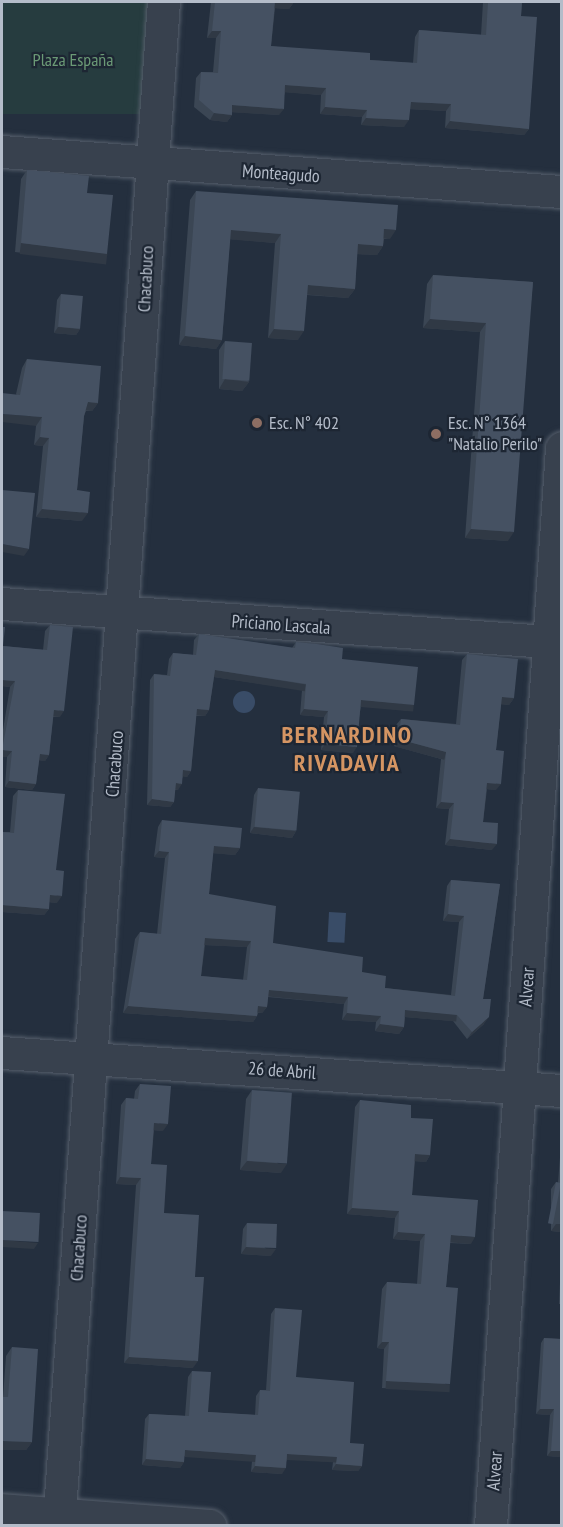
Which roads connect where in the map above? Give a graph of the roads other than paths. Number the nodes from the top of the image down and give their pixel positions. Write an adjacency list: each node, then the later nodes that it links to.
1 (164, 2): 3 (street, Chacabuco)
2 (2, 152): 3 (street, Monteagudo)
3 (153, 165): 4 (street, Monteagudo); 7 (street, Chacabuco)
4 (561, 192)
5 (561, 448): 8 (street, Alvear)
6 (2, 604): 7 (street, Priciano Lascala)
7 (126, 615): 8 (street, Priciano Lascala); 10 (street, Chacabuco)
8 (556, 643): 11 (street, Alvear)
9 (2, 1053): 10 (street, 26 de Abril)
10 (92, 1059): 11 (street, 26 de Abril); 14 (street, Chacabuco)
11 (520, 1088): 12 (street, 26 de Abril); 16 (street, Alvear)
12 (561, 1091)
13 (2, 1510): 14 (street)
14 (60, 1520): 15 (street)
15 (210, 1526)
16 (491, 1526)

